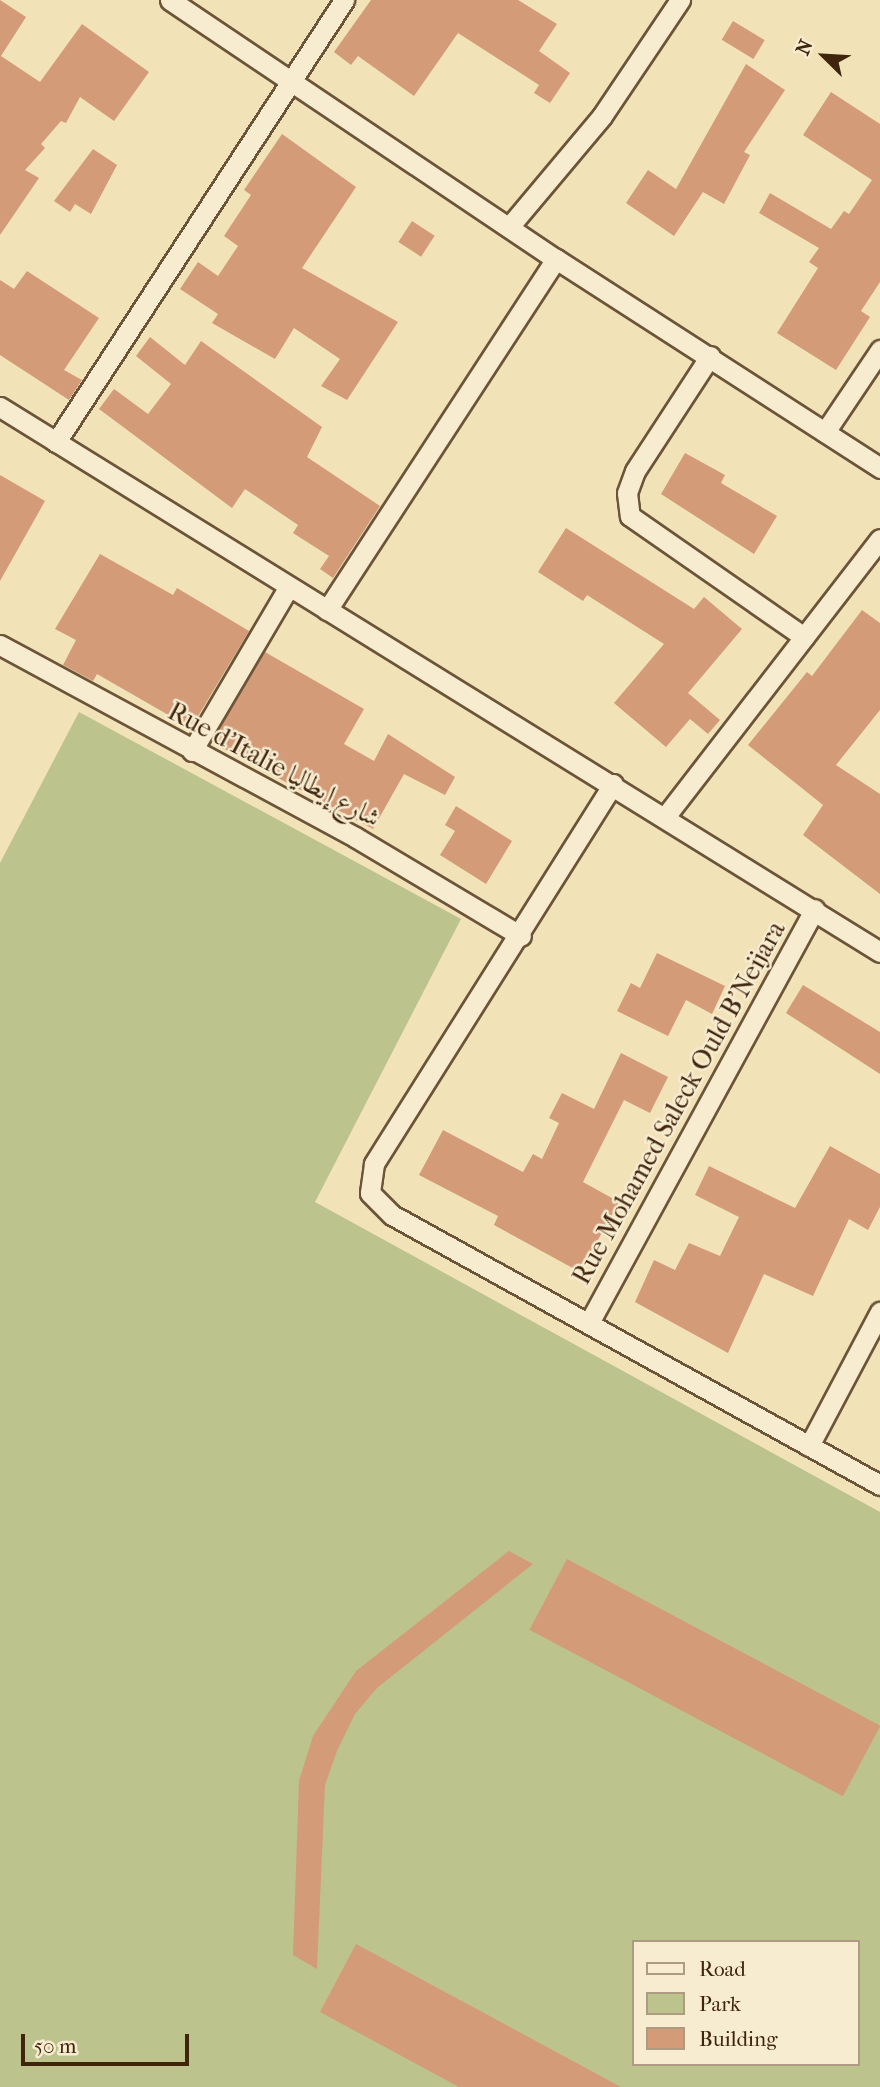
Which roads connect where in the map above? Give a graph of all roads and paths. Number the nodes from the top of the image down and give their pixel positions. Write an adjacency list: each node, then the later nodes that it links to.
1 (170, 0): 4 (street)
2 (344, 0): 4 (street)
3 (680, 0): 5 (street)
4 (295, 82): 5 (street); 11 (street)
5 (509, 227): 6 (street)
6 (556, 259): 8 (street); 15 (street)
7 (880, 350): 10 (street)
8 (710, 356): 10 (street); 16 (street)
9 (0, 407): 11 (street)
10 (825, 432): 12 (street)
11 (56, 442): 14 (street)
12 (880, 468)
13 (880, 539): 16 (street)
14 (288, 588): 15 (street); 18 (street)
15 (327, 610): 19 (street)
16 (804, 638): 20 (street)
17 (0, 645): 18 (street, Rue d'Italie شارع إيطاليا)
18 (192, 751): 22 (street, Rue d'Italie شارع إيطاليا)
19 (613, 784): 20 (street); 22 (street)
20 (665, 817): 21 (street)
21 (815, 909): 23 (street); 25 (street, Rue Mohamed Saleck Ould B'Neijara)
22 (521, 936): 25 (street)
23 (880, 952)
24 (880, 1312): 26 (street)
25 (590, 1321): 26 (street)
26 (810, 1446): 27 (street)
27 (880, 1485)

